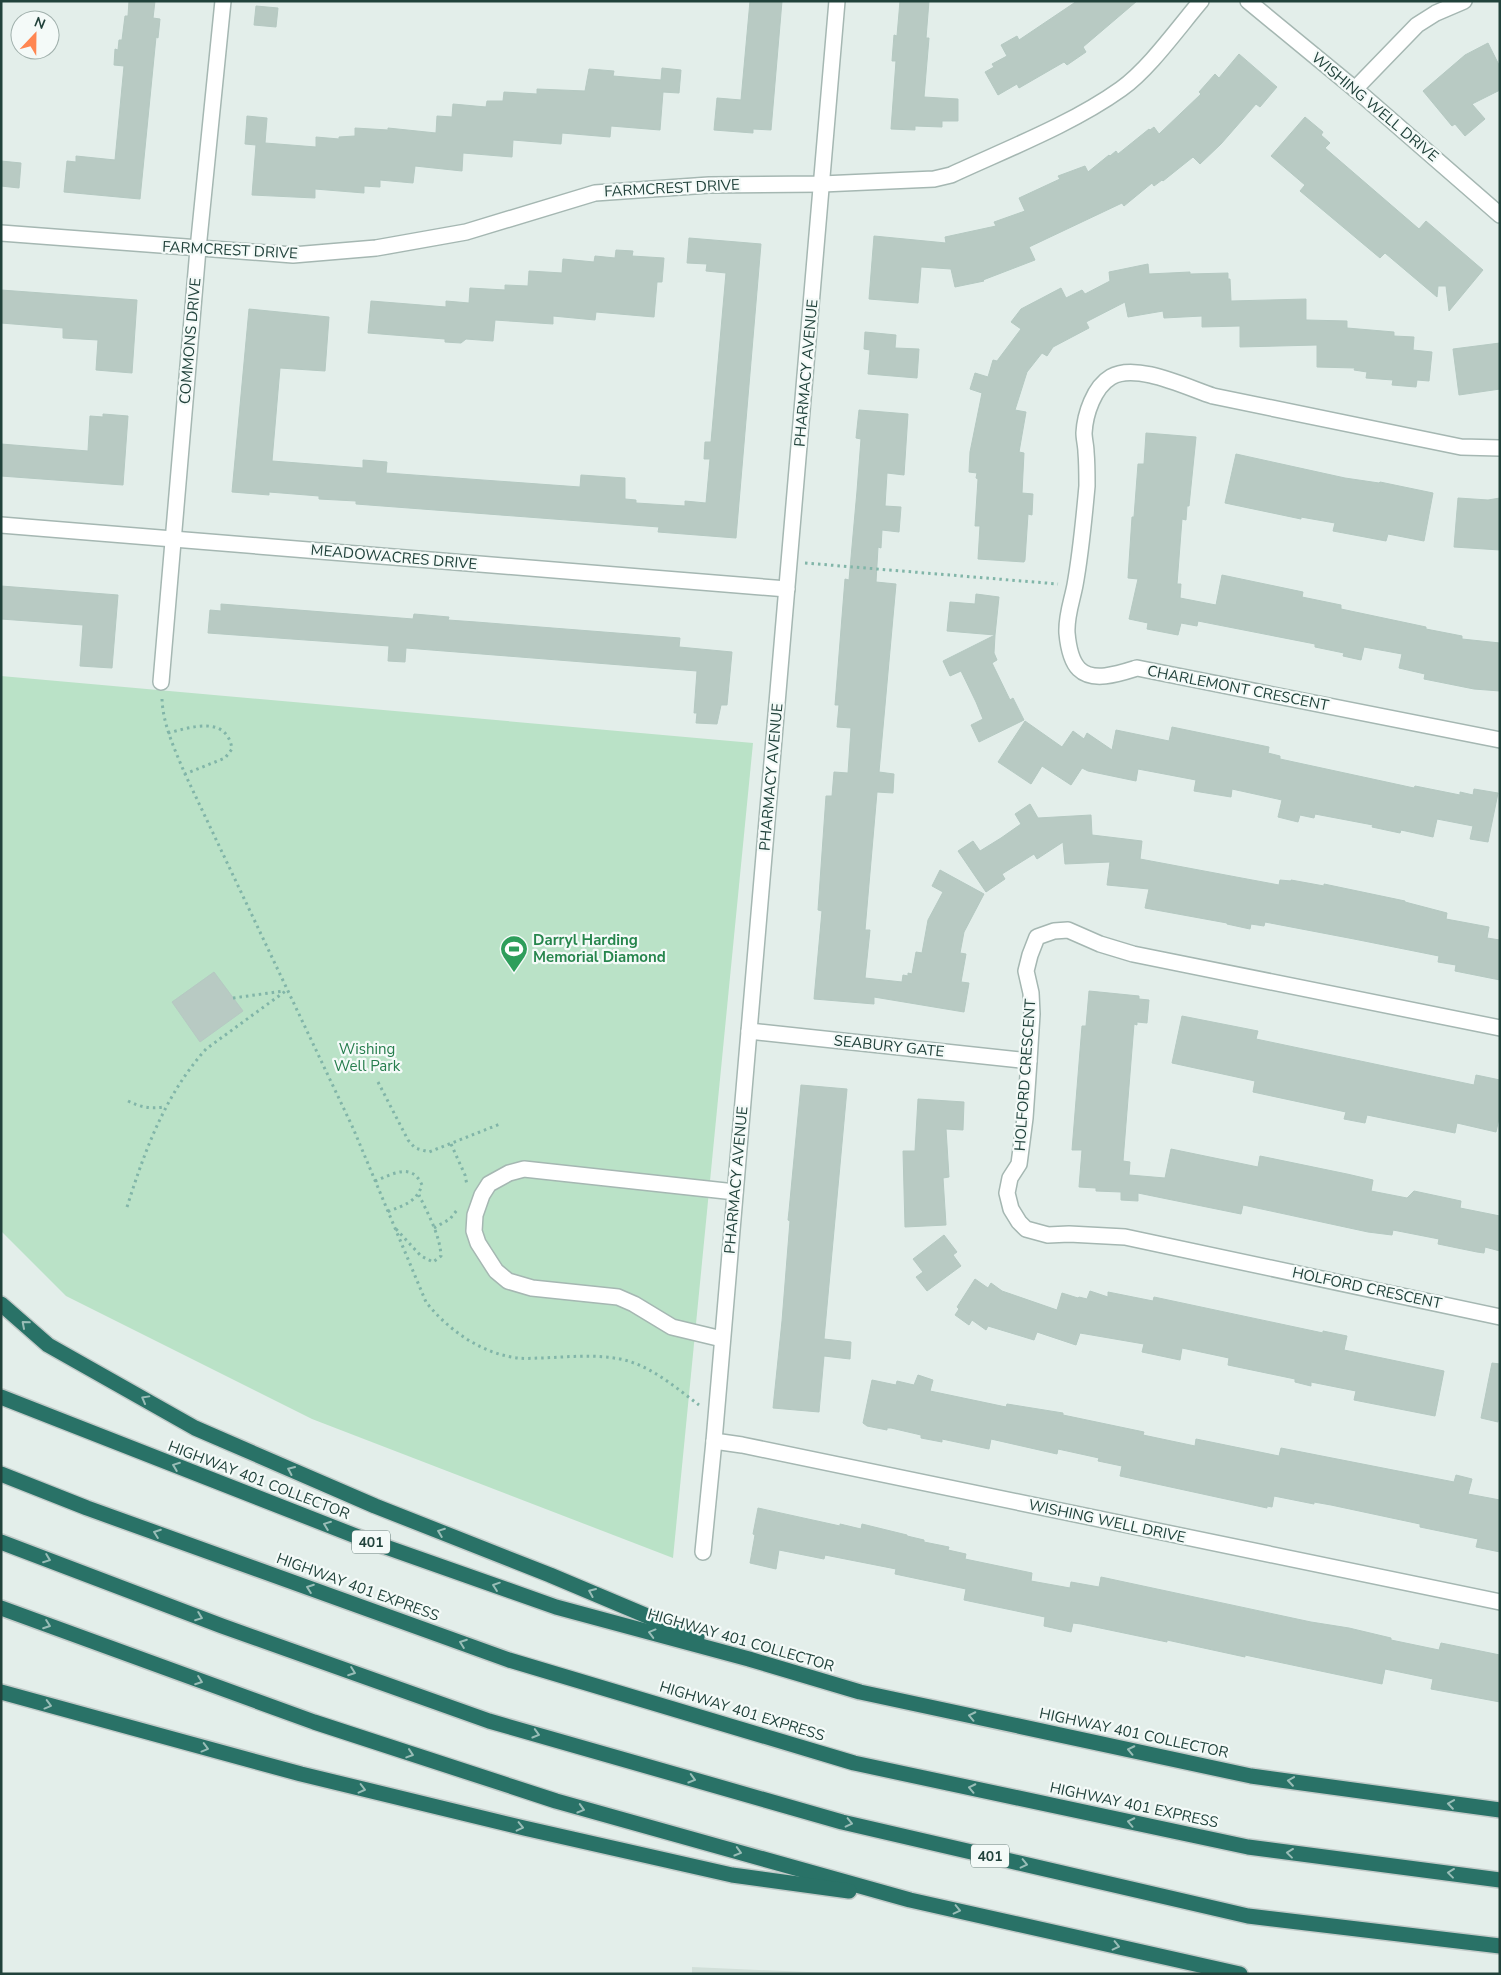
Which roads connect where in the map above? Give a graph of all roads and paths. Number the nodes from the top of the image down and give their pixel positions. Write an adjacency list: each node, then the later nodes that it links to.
1 (223, 1): 10 (street, COMMONS DRIVE)
2 (838, 1): 7 (street, PHARMACY AVENUE)
3 (1201, 1): 7 (street, FARMCREST DRIVE)
4 (1248, 1): 6 (street, WISHING WELL DRIVE)
5 (1464, 1): 6 (street)
6 (1355, 89): 8 (street, WISHING WELL DRIVE)
7 (822, 184): 10 (street, FARMCREST DRIVE); 14 (street, PHARMACY AVENUE)
8 (1500, 215)
9 (1, 234): 10 (street, FARMCREST DRIVE)
10 (198, 249): 13 (street, COMMONS DRIVE)
11 (1500, 448): 15 (street, CHARLEMONT CRESCENT)
12 (1, 525): 13 (street, MEADOWACRES DRIVE)
13 (174, 539): 16 (street, MEADOWACRES DRIVE); 17 (street, COMMONS DRIVE)
14 (789, 562): 15 (path); 16 (street, PHARMACY AVENUE)
15 (1075, 585): 19 (street, CHARLEMONT CRESCENT)
16 (787, 589): 24 (street, PHARMACY AVENUE)
17 (161, 682): 18 (path)
18 (168, 733): 20 (path); 20 (path)
19 (1500, 740)
20 (185, 774): 21 (path)
21 (287, 990): 22 (path); 28 (path); 31 (path)
22 (233, 998)
23 (1500, 1028): 25 (street, HOLFORD CRESCENT)
24 (749, 1031): 25 (street, SEABURY GATE); 33 (street, PHARMACY AVENUE)
25 (1029, 1062): 41 (street, HOLFORD CRESCENT)
26 (378, 1082): 30 (path)
27 (128, 1101): 28 (path)
28 (165, 1107): 36 (path)
29 (500, 1124): 30 (path)
30 (451, 1144): 32 (path)
31 (375, 1181): 34 (path); 37 (path)
32 (467, 1185)
33 (736, 1192): 42 (street, PHARMACY AVENUE); 42 (street)
34 (419, 1195): 37 (path); 39 (path)
35 (459, 1203): 39 (path)
36 (127, 1207)
37 (387, 1212): 38 (path)
38 (394, 1227): 39 (path); 44 (path)
39 (434, 1228)
40 (1, 1304): 51 (highway, one-way to 40)
41 (1500, 1317)
42 (722, 1339): 44 (street, PHARMACY AVENUE)
43 (1, 1397): 51 (highway, HIGHWAY 401 COLLECTOR / 401, one-way to 43)
44 (715, 1416): 45 (street, PHARMACY AVENUE)
45 (714, 1441): 48 (street, PHARMACY AVENUE); 49 (street, WISHING WELL DRIVE)
46 (1, 1474): 54 (highway, HIGHWAY 401 EXPRESS, one-way to 46)
47 (1, 1542): 56 (highway, 401, one-way to 56)
48 (703, 1552)
49 (1500, 1602)
50 (1, 1608): 55 (highway, one-way to 55)
51 (749, 1659): 53 (highway, HIGHWAY 401 COLLECTOR / 401, one-way to 51)
52 (1, 1692): 55 (highway, one-way to 55)
53 (1500, 1810)
54 (1500, 1880)
55 (910, 1900): 57 (highway, one-way to 57)
56 (1500, 1946)
57 (1240, 1974)

